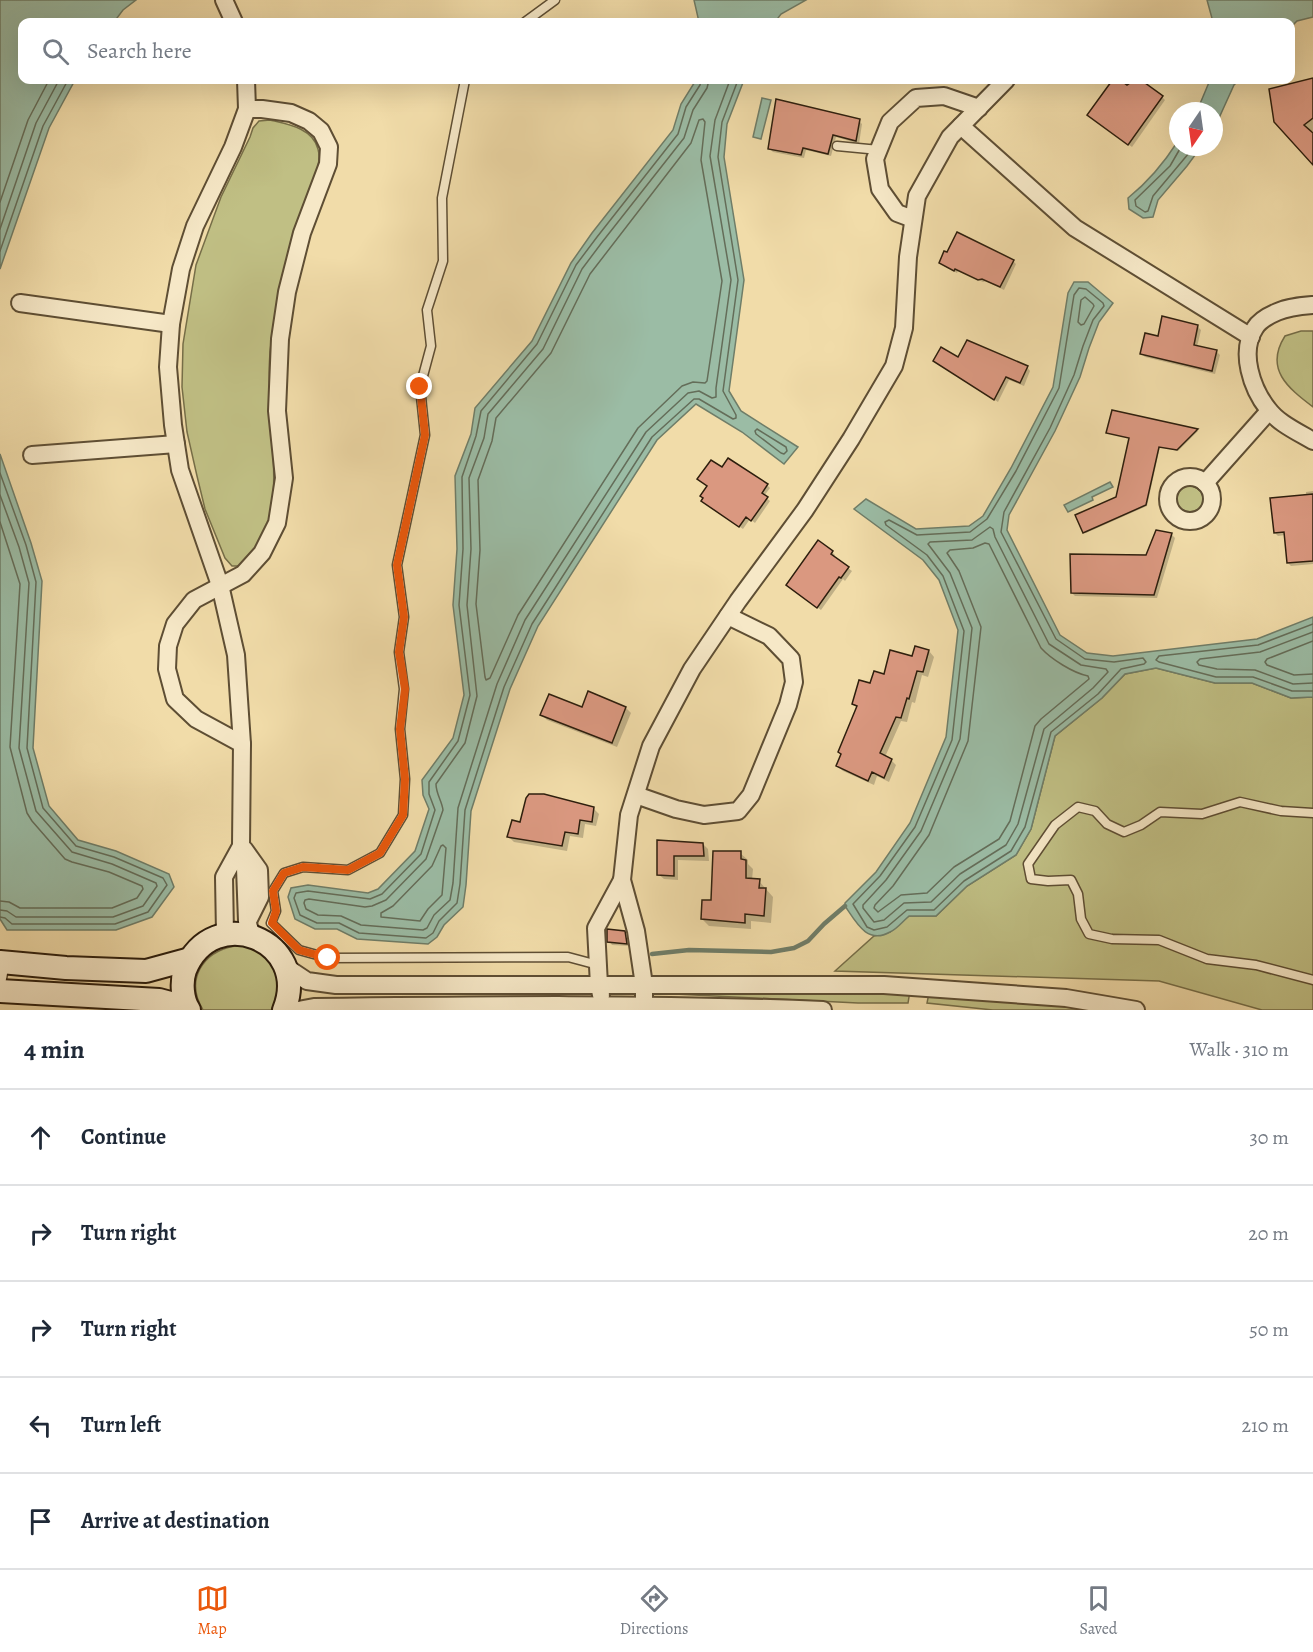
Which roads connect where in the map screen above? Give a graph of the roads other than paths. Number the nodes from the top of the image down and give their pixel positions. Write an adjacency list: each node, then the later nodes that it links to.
1 (224, 0): 3 (street)
2 (555, 0): 4 (lane)
3 (232, 18)
4 (530, 18)
5 (246, 84): 9 (street)
6 (464, 84): 34 (lane)
7 (1002, 84): 8 (street)
8 (978, 108): 10 (street); 12 (street)
9 (247, 109): 16 (street); 23 (street)
10 (961, 126): 13 (street); 17 (street)
11 (837, 146): 12 (lane)
12 (879, 150): 13 (street)
13 (914, 219): 24 (street)
14 (20, 303): 16 (street)
15 (1313, 305): 17 (street)
16 (171, 324): 20 (street)
17 (1251, 336): 18 (street)
18 (1269, 411): 19 (street); 22 (street)
19 (1313, 441)
20 (176, 444): 21 (street); 23 (street)
21 (32, 455)
22 (1205, 483)
23 (220, 585): 25 (street); 25 (street)
24 (728, 616): 26 (street); 26 (street)
25 (242, 744): 28 (street)
26 (636, 795): 29 (street)
27 (1313, 813): 36 (lane)
28 (241, 846): 30 (street); 31 (street)
29 (622, 879): 34 (street); 38 (street)
30 (250, 928): 31 (street); 35 (street)
31 (225, 934): 32 (street)
32 (190, 959): 33 (street); 45 (street)
33 (2, 962): 39 (lane)
34 (598, 965): 37 (street)
35 (286, 967): 37 (street); 46 (street)
36 (1313, 980)
37 (598, 985): 38 (street); 40 (street)
38 (644, 985): 41 (street); 49 (street)
39 (0, 990): 44 (street)
40 (603, 1005): 41 (street); 42 (street)
41 (644, 1006): 43 (street)
42 (474, 1007): 47 (street)
43 (740, 1008): 48 (street)
44 (182, 1010)
45 (189, 1010)
46 (284, 1010)
47 (298, 1010)
48 (823, 1010)
49 (1136, 1010)

